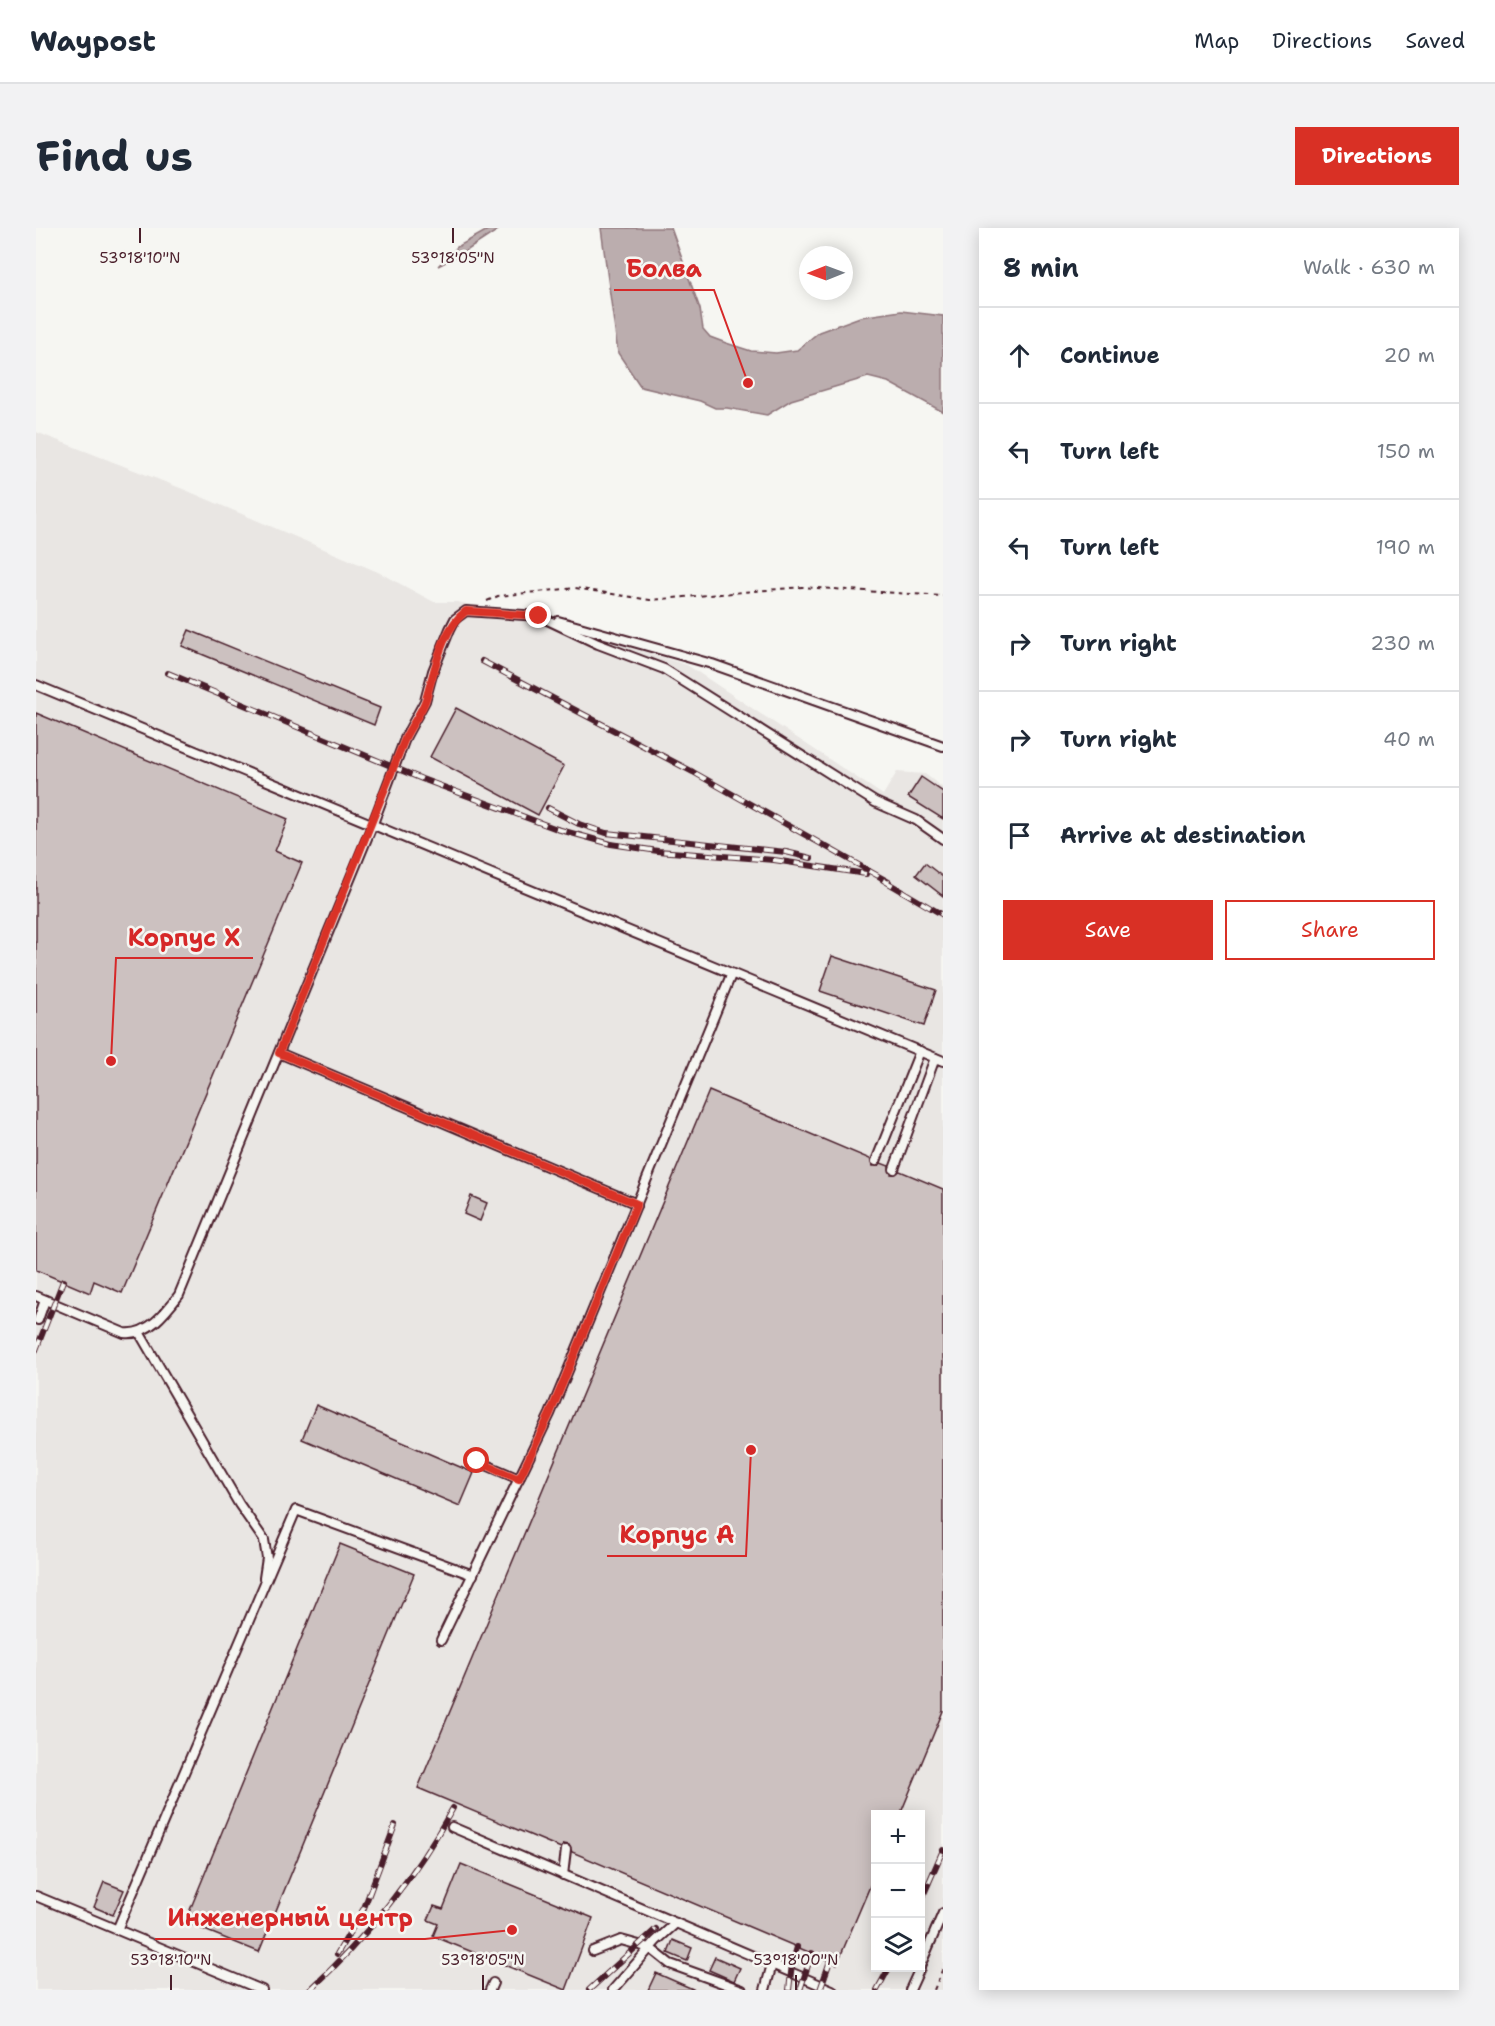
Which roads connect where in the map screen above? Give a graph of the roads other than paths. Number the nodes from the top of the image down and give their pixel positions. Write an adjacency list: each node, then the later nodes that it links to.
1 (539, 616): 3 (lane); 4 (lane); 5 (lane)
2 (36, 685): 4 (lane)
3 (943, 746)
4 (372, 826): 6 (lane); 8 (lane)
5 (943, 839)
6 (731, 975): 7 (lane); 12 (lane)
7 (920, 1051): 9 (lane); 10 (lane)
8 (279, 1053): 12 (lane); 16 (lane)
9 (939, 1059): 11 (lane)
10 (876, 1161)
11 (894, 1169)
12 (637, 1204): 18 (lane)
13 (36, 1296): 14 (lane)
14 (45, 1300): 15 (lane); 16 (lane)
15 (38, 1320)
16 (139, 1332): 20 (lane)
17 (477, 1461): 18 (lane)
18 (519, 1479): 19 (lane)
19 (473, 1575): 20 (lane); 21 (lane)
20 (261, 1591): 28 (lane)
21 (441, 1640)
22 (452, 1827): 24 (lane)
23 (566, 1850): 24 (lane)
24 (563, 1875): 27 (lane)
25 (36, 1896): 28 (lane)
26 (943, 1913): 31 (lane)
27 (676, 1923): 29 (lane); 32 (lane)
28 (117, 1930): 34 (lane)
29 (650, 1947): 30 (lane); 35 (lane); 36 (lane)
30 (593, 1951)
31 (925, 1955)
32 (772, 1964): 37 (lane); 38 (lane)
33 (918, 1972): 39 (lane)
34 (262, 1990)
35 (613, 1990)
36 (742, 1990)
37 (765, 1990)
38 (832, 1990)
39 (910, 1990)

